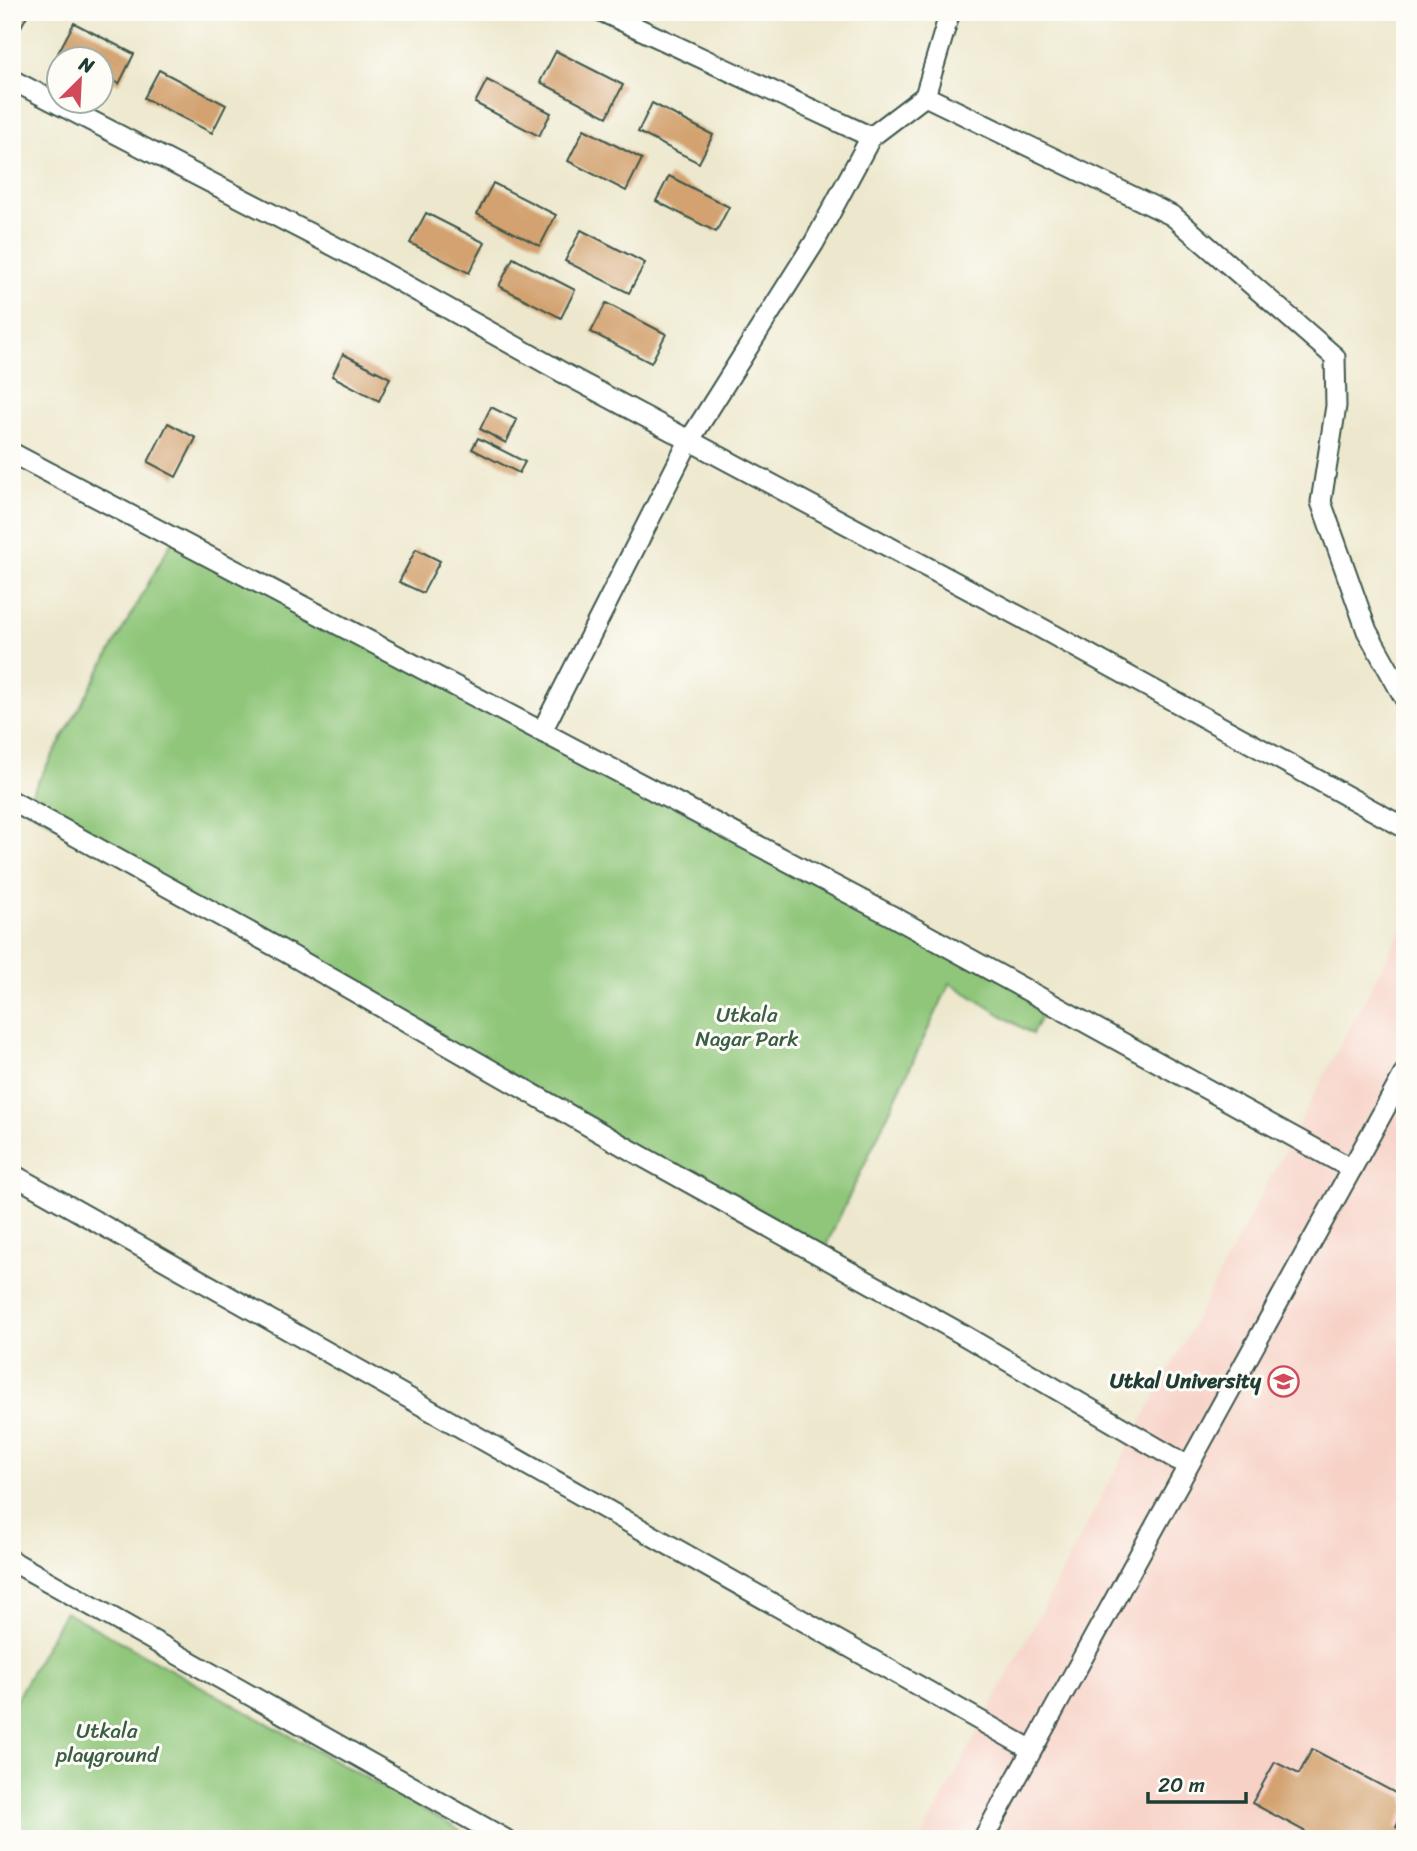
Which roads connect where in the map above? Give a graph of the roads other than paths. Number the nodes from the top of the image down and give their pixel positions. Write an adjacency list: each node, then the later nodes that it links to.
1 (603, 12): 5 (lane)
2 (950, 12): 4 (lane)
3 (12, 80): 6 (lane)
4 (925, 96): 5 (lane); 8 (lane)
5 (871, 137): 6 (lane)
6 (690, 441): 9 (lane); 11 (lane)
7 (12, 453): 9 (lane)
8 (1405, 699)
9 (542, 731): 13 (lane)
10 (12, 801): 15 (lane)
11 (1405, 828)
12 (1405, 1072): 13 (lane)
13 (1352, 1169): 15 (lane)
14 (12, 1174): 17 (lane)
15 (1188, 1466): 17 (lane)
16 (12, 1561): 18 (lane)
17 (1032, 1750): 19 (lane)
18 (505, 1839)
19 (984, 1839)

